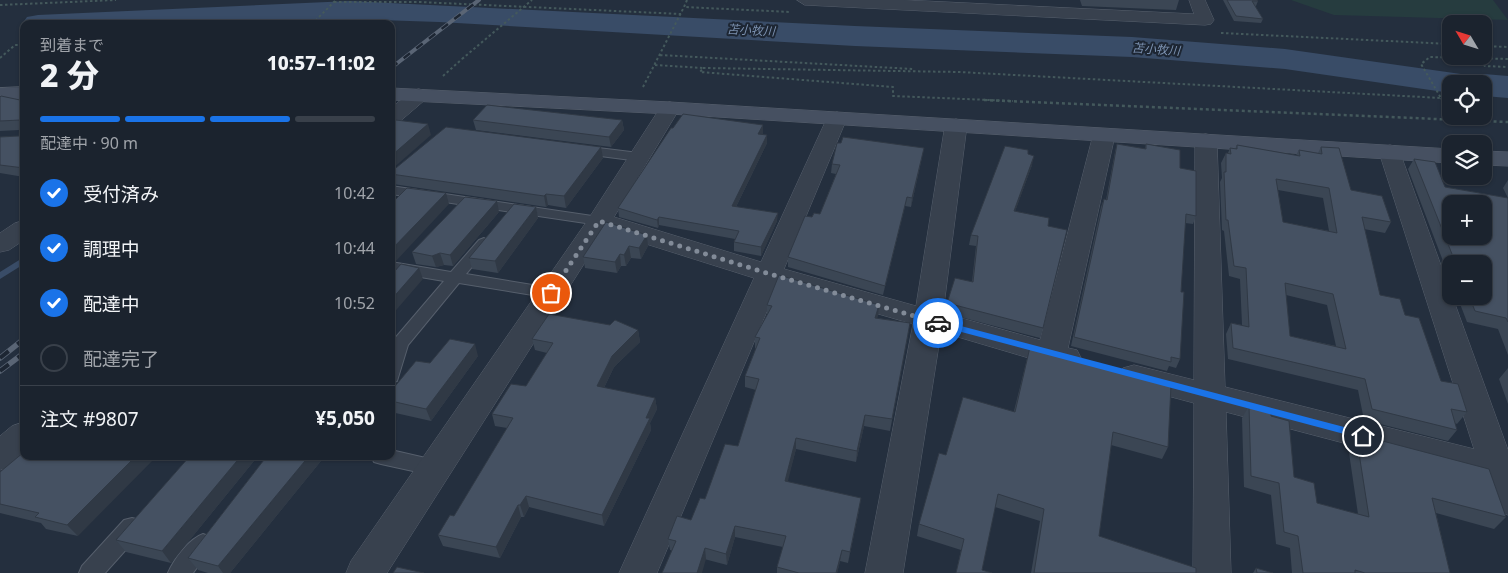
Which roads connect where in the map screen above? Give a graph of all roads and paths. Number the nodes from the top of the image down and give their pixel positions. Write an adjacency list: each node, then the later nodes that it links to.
1 (116, 0): 7 (path)
2 (532, 0): 24 (path, bridge)
3 (805, 0): 6 (street)
4 (1196, 0): 6 (street)
5 (335, 1): 9 (path); 10 (path)
6 (938, 3)
7 (0, 5)
8 (684, 7): 9 (path)
9 (681, 14): 14 (path)
10 (316, 20)
11 (20, 45): 16 (path)
12 (1492, 46): 13 (path)
13 (1508, 47)
14 (660, 55): 19 (path); 23 (path)
15 (1442, 57): 30 (path)
16 (0, 58)
17 (1492, 58): 18 (path)
18 (1508, 59)
19 (655, 65): 22 (path); 25 (path)
20 (1484, 65): 21 (path)
21 (1508, 67)
22 (702, 68): 23 (path); 33 (path)
23 (937, 72): 30 (path)
24 (440, 78)
25 (640, 92)
26 (20, 93): 27 (street)
27 (0, 94)
28 (395, 94): 29 (street)
29 (419, 95): 31 (street); 32 (street)
30 (1441, 98)
31 (670, 108): 34 (street); 43 (street)
32 (395, 116)
33 (1442, 117)
34 (837, 118): 37 (street); 56 (street)
35 (1492, 121): 36 (path)
36 (1508, 122)
37 (956, 125): 38 (street); 59 (street)
38 (1104, 135): 39 (street); 60 (street)
39 (1206, 141): 41 (street); 62 (street)
40 (571, 148): 43 (lane)
41 (1390, 152): 42 (street); 67 (street)
42 (1442, 155)
43 (639, 157): 50 (street)
44 (1492, 158): 45 (street)
45 (1508, 159)
46 (398, 195): 47 (lane)
47 (463, 201): 48 (lane); 49 (lane)
48 (513, 208): 50 (lane); 57 (lane)
49 (450, 214)
50 (599, 221): 56 (street); 58 (street)
51 (20, 231): 52 (street)
52 (0, 244)
53 (413, 255): 54 (lane)
54 (395, 271)
55 (395, 272): 57 (lane)
56 (770, 274): 59 (street); 74 (street)
57 (454, 278): 58 (lane); 61 (lane)
58 (551, 293): 66 (street)
59 (928, 320): 60 (street); 75 (street)
60 (1052, 354): 62 (street)
61 (395, 361)
62 (1210, 396): 67 (street); 76 (street)
63 (20, 438): 64 (street)
64 (0, 456)
65 (395, 459): 66 (lane)
66 (436, 468): 73 (street)
67 (1503, 471): 68 (street)
68 (1508, 500)
69 (144, 515): 71 (lane)
70 (214, 529): 72 (lane)
71 (90, 573)
72 (179, 573)
73 (365, 573)
74 (638, 573)
75 (884, 573)
76 (1212, 573)

